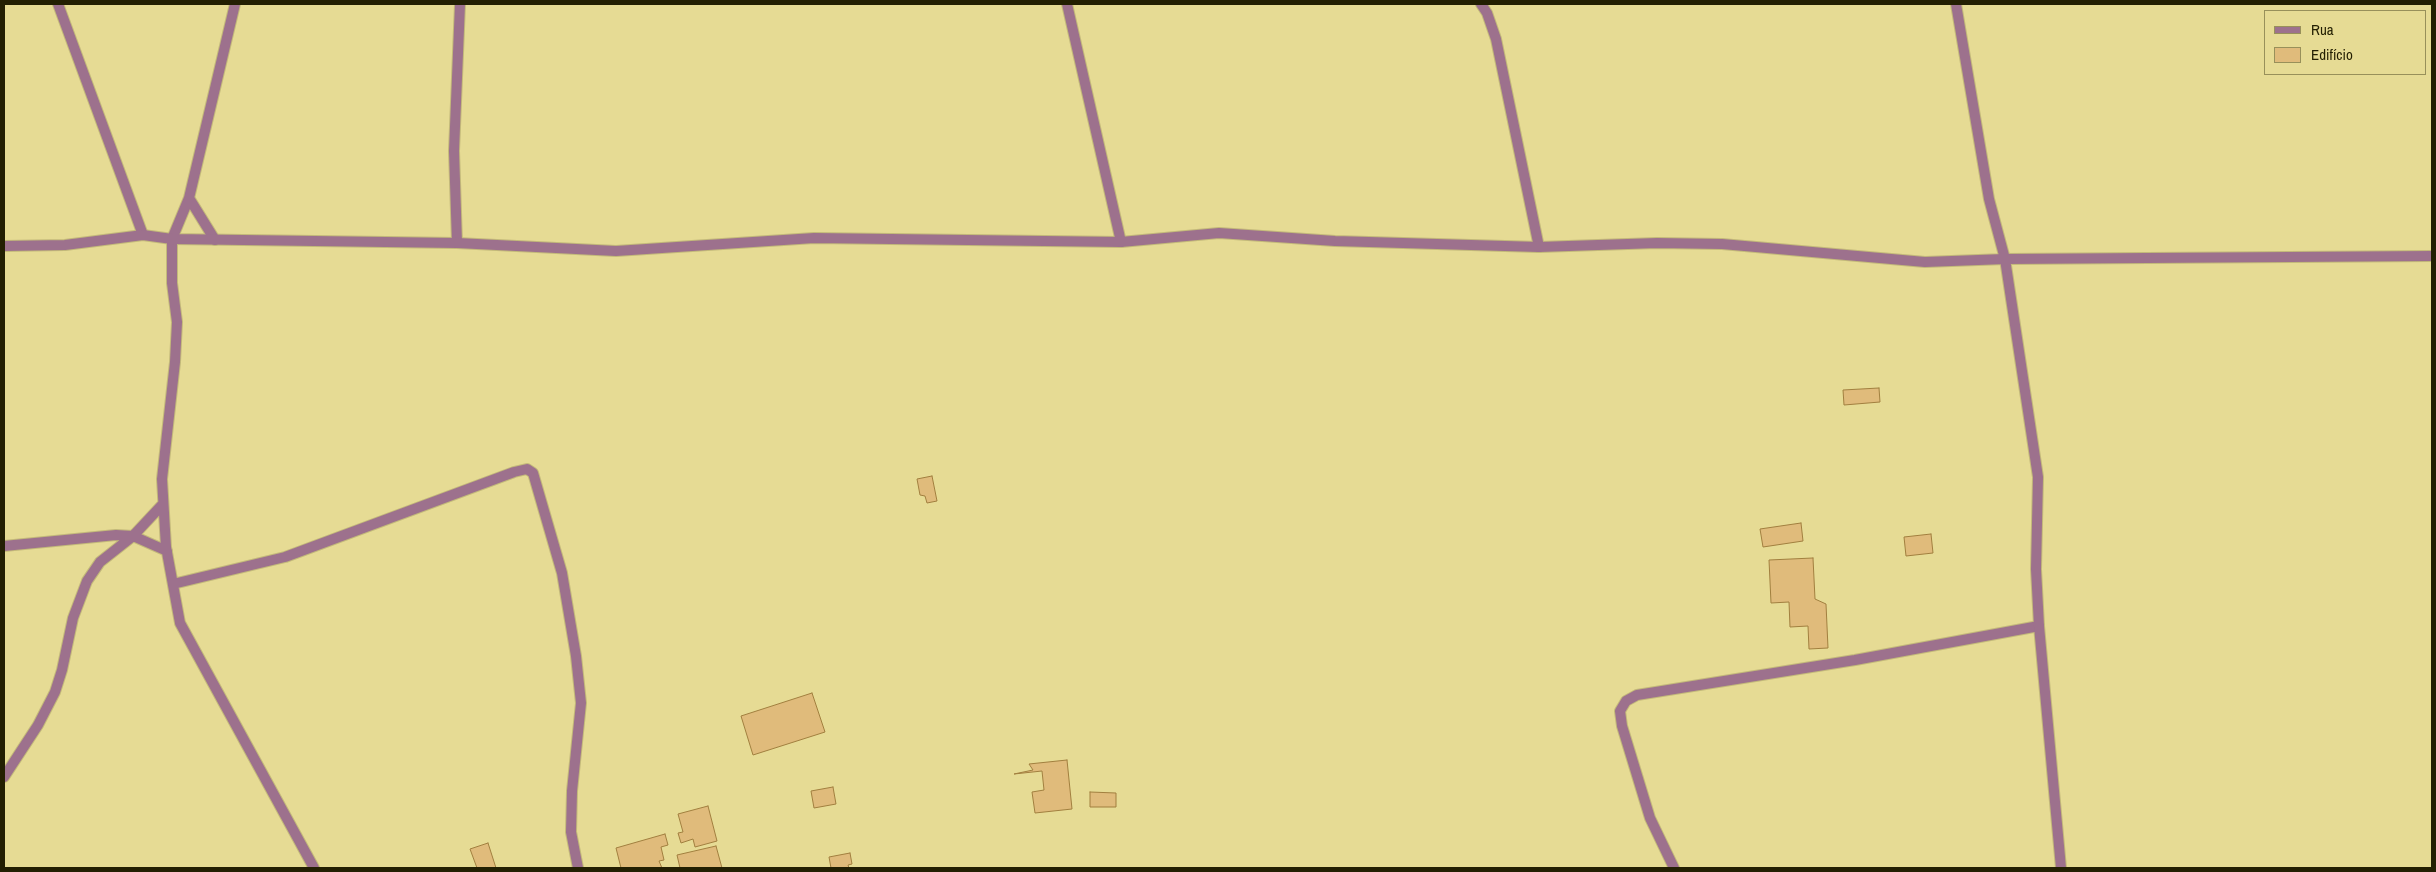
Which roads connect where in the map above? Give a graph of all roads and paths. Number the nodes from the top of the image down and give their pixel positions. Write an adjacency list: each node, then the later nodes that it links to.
1 (58, 4): 8 (street)
2 (235, 4): 7 (street)
3 (460, 4): 12 (street)
4 (1066, 4): 11 (street)
5 (1481, 4): 14 (street)
6 (1956, 4): 16 (street)
7 (189, 198): 9 (street); 10 (street)
8 (143, 235): 9 (street); 13 (street)
9 (172, 239): 10 (street); 17 (street)
10 (215, 240): 12 (street)
11 (1121, 242): 12 (street); 14 (street)
12 (457, 243)
13 (4, 246)
14 (1539, 246): 16 (street)
15 (2432, 256): 16 (street)
16 (2005, 259): 22 (street)
17 (162, 505): 18 (street); 20 (street)
18 (133, 536): 19 (street); 20 (street); 23 (street)
19 (4, 546)
20 (167, 551): 21 (street)
21 (173, 584): 24 (street); 25 (street)
22 (2039, 626): 26 (street); 27 (street)
23 (4, 777)
24 (314, 868)
25 (578, 868)
26 (1674, 868)
27 (2061, 868)

